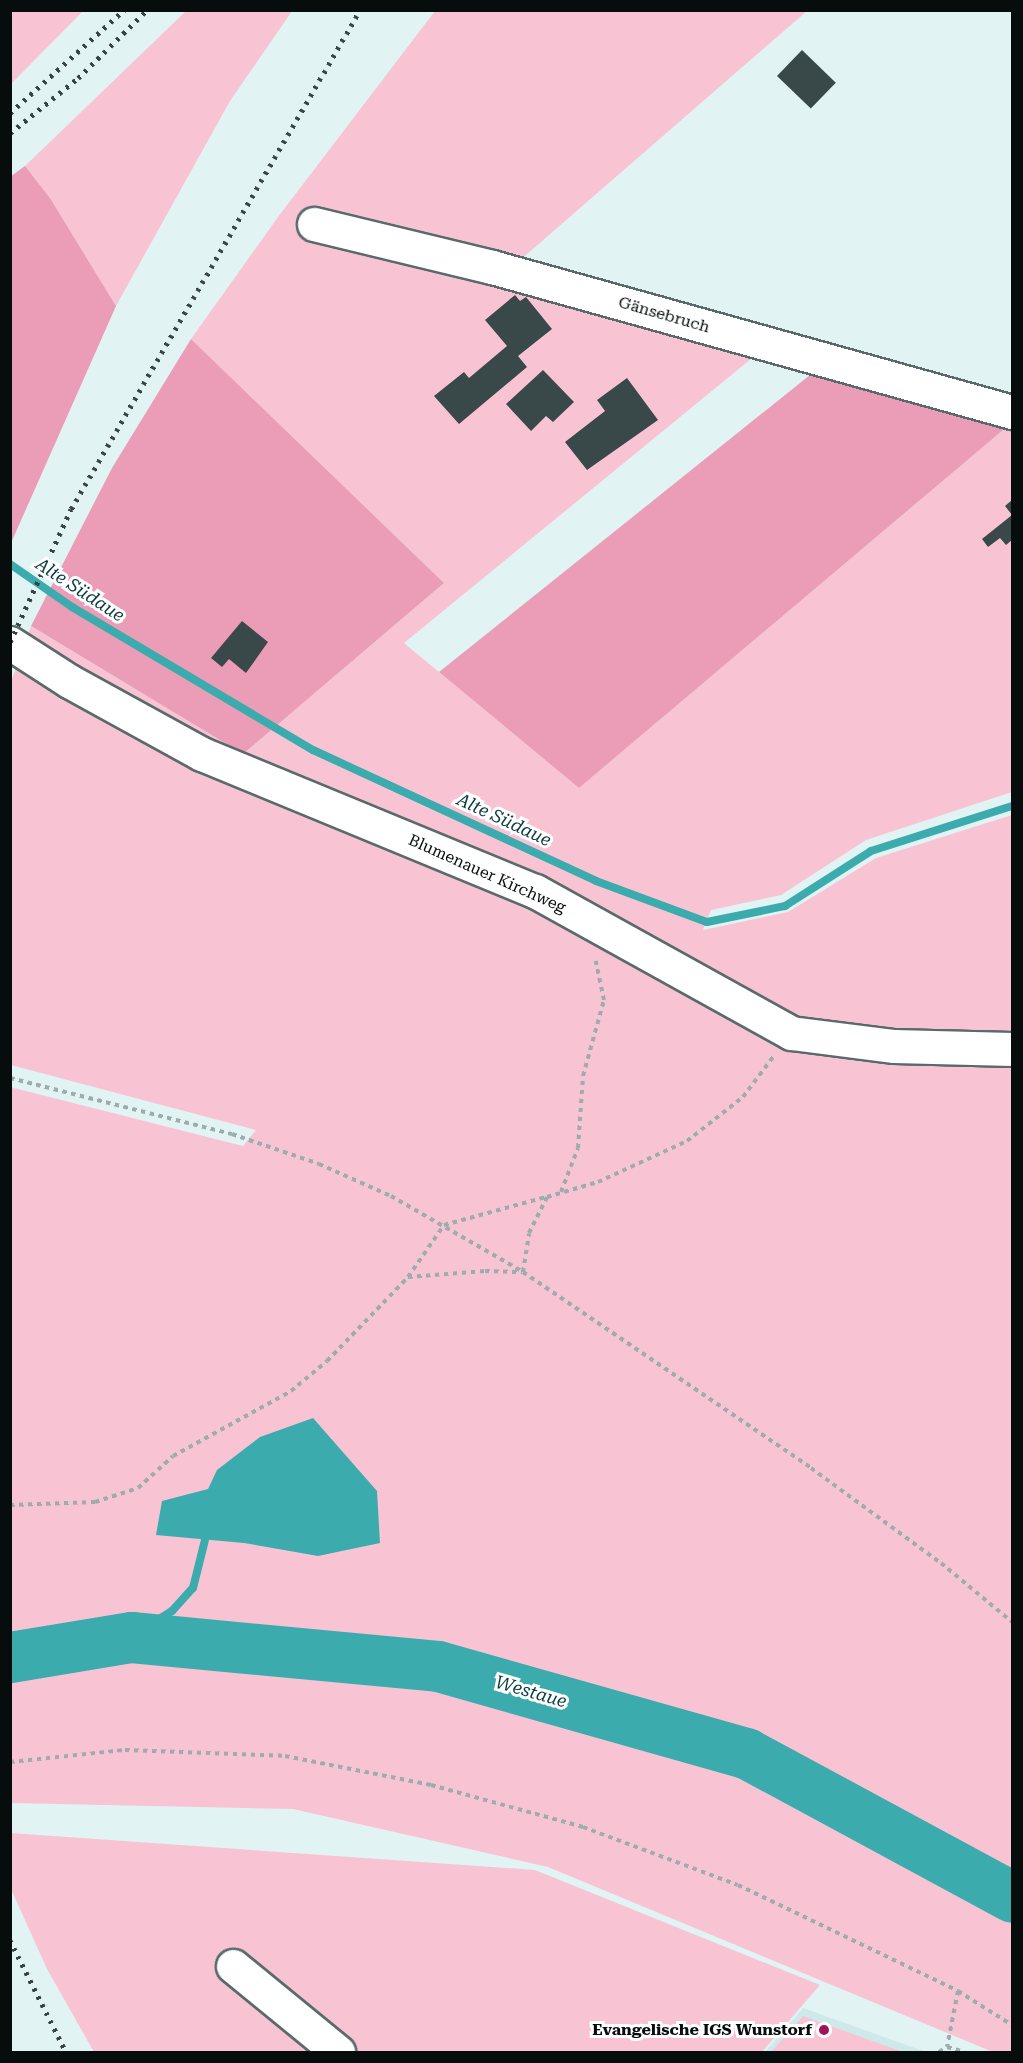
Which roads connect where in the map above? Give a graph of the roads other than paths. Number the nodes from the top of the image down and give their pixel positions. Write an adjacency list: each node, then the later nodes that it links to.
1 (314, 224): 2 (lane, Gänsebruch)
2 (1012, 412)
3 (10, 643): 4 (lane, Blumenauer Kirchweg)
4 (1012, 1049)
5 (233, 1966): 6 (lane)
6 (338, 2052)

